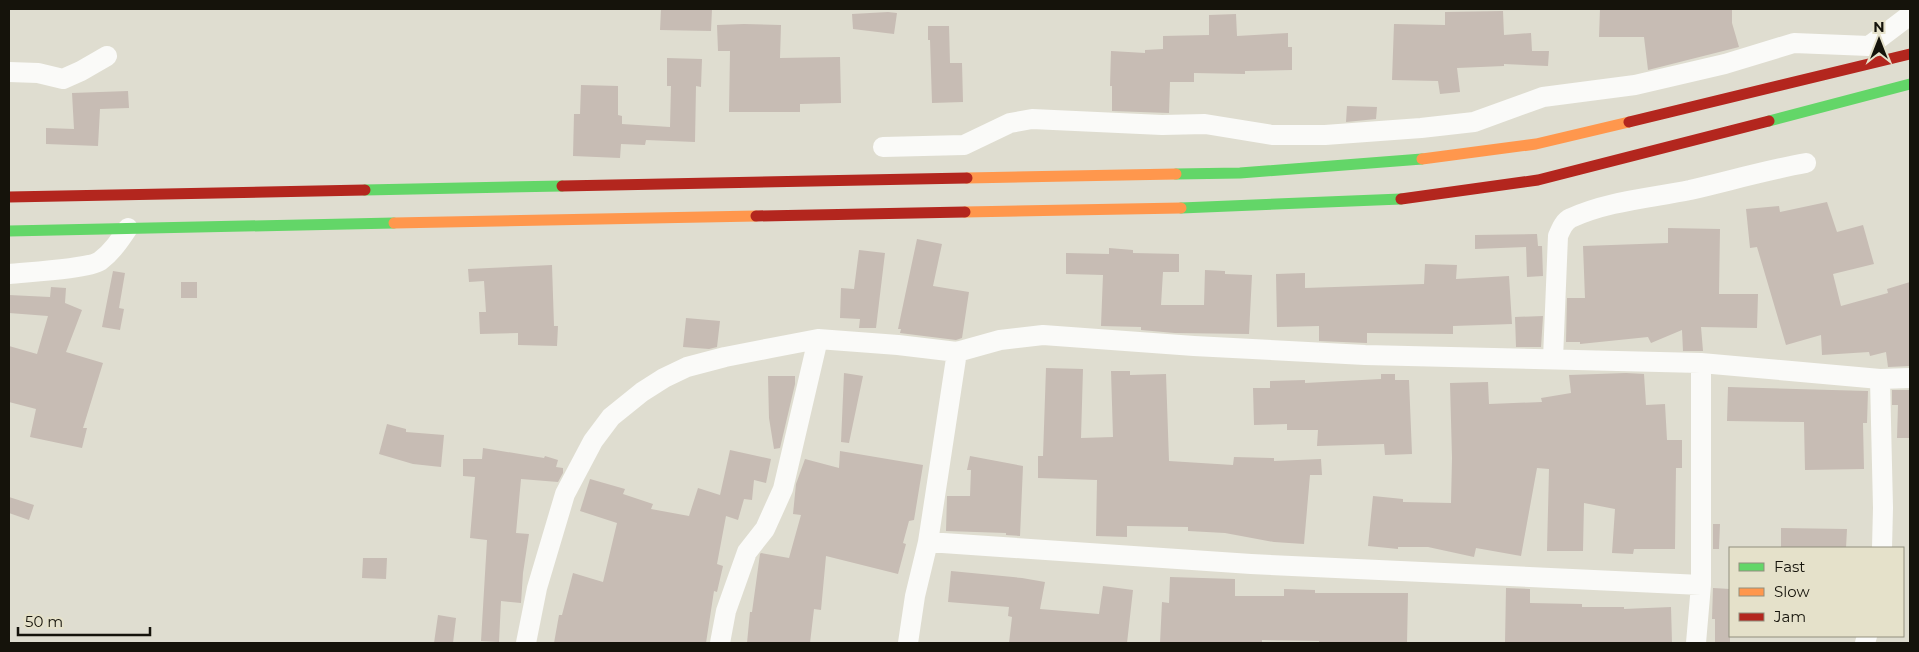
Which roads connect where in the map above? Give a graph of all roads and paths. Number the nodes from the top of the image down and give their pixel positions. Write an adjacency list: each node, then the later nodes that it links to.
1 (1910, 15): 6 (street)
2 (1906, 51): 5 (street); 8 (highway)
3 (107, 56): 4 (street)
4 (9, 72)
5 (1909, 88): 9 (highway)
6 (883, 147)
7 (1806, 163): 14 (street)
8 (9, 197)
9 (128, 228): 10 (highway); 11 (street)
10 (9, 231)
11 (9, 274)
12 (818, 339): 13 (street); 21 (street); 22 (street)
13 (956, 352): 14 (street); 18 (street)
14 (1553, 359): 15 (street)
15 (1701, 363): 17 (street); 20 (street)
16 (1910, 378): 17 (street)
17 (1880, 379): 19 (street)
18 (928, 542): 20 (street); 23 (street)
19 (1882, 547)
20 (1700, 585): 24 (street)
21 (526, 643)
22 (720, 643)
23 (908, 643)
24 (1696, 643)

